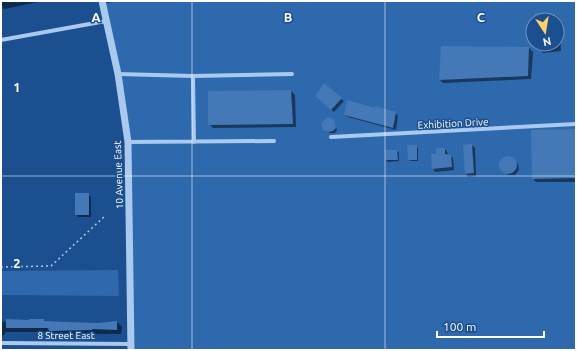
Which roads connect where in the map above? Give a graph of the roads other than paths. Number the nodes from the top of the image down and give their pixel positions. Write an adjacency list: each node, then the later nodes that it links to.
1 (102, 1): 2 (street, 10 Avenue East)
2 (106, 21): 3 (street); 4 (street, 10 Avenue East)
3 (1, 40)
4 (118, 74): 6 (street); 10 (street, 10 Avenue East)
5 (292, 74): 6 (street)
6 (193, 76): 11 (street)
7 (576, 124): 8 (street, Exhibition Drive)
8 (331, 137)
9 (274, 141): 11 (street)
10 (128, 142): 11 (street); 13 (street, 10 Avenue East)
11 (194, 142)
12 (1, 343): 13 (street, 8 Street East)
13 (131, 347)

